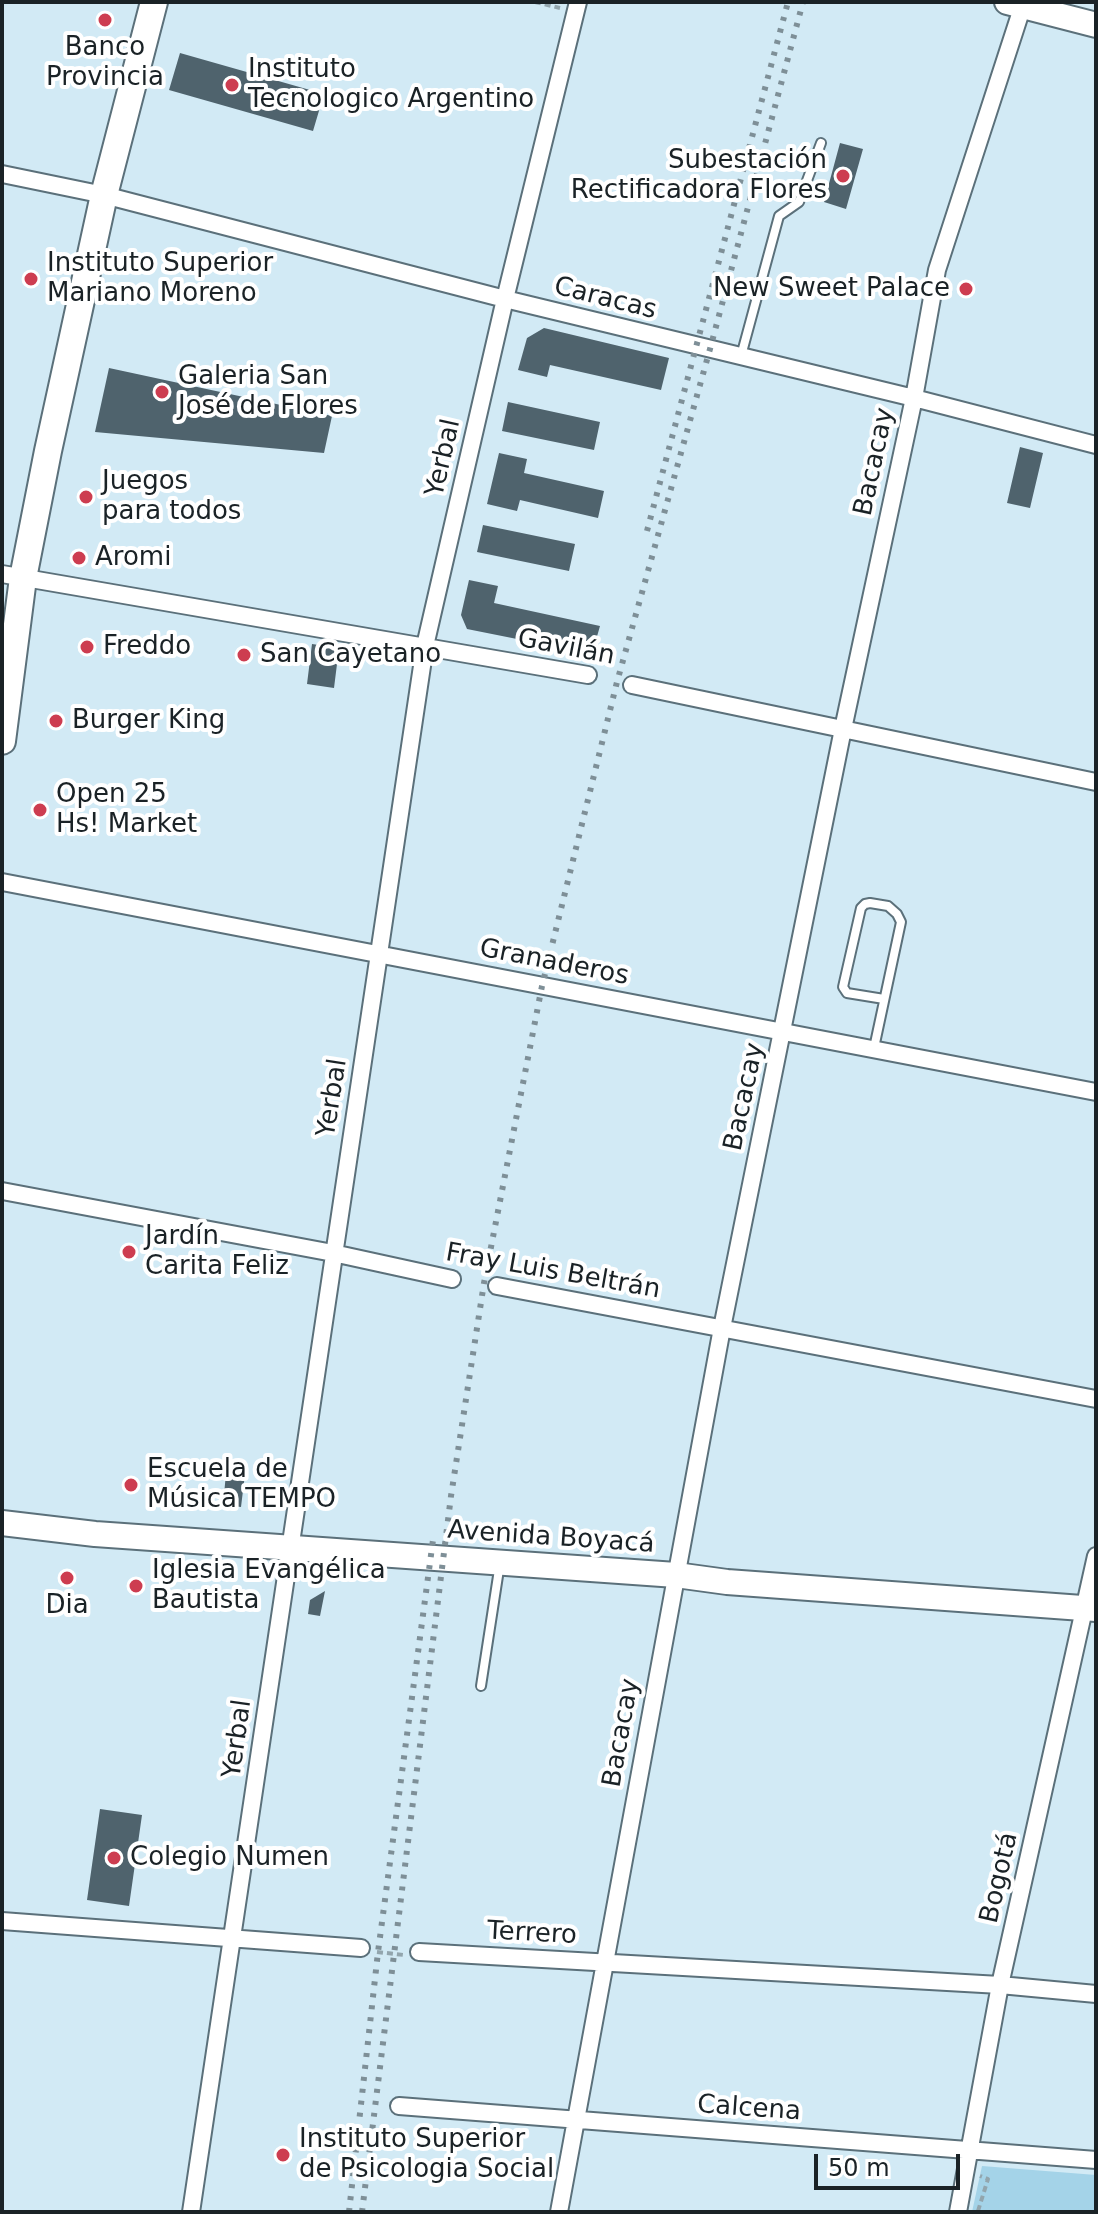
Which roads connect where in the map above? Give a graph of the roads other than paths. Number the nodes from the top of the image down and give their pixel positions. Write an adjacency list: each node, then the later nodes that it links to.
1 (154, 2): 7 (main road)
2 (1018, 3): 4 (main road); 10 (street, Bacacay)
3 (576, 7): 8 (street, Yerbal)
4 (1096, 25)
5 (821, 143): 9 (lane)
6 (2, 174): 7 (street, Caracas)
7 (104, 195): 8 (street, Caracas); 12 (main road)
8 (505, 299): 9 (street, Caracas); 13 (street, Yerbal)
9 (741, 356): 10 (street, Caracas)
10 (914, 398): 11 (street, Caracas); 16 (street, Bacacay)
11 (1096, 445)
12 (12, 576): 13 (street, Gavilán); 17 (main road)
13 (425, 646): 14 (street, Gavilán); 20 (street, Yerbal)
14 (588, 675)
15 (632, 685): 16 (street, Gavilán)
16 (843, 729): 18 (street, Gavilán); 22 (street, Bacacay)
17 (2, 741)
18 (1096, 782)
19 (2, 882): 20 (street, Granaderos)
20 (380, 954): 22 (street, Granaderos); 26 (street, Yerbal)
21 (884, 999): 21 (lane); 23 (lane)
22 (783, 1031): 23 (street, Granaderos); 29 (street, Bacacay)
23 (874, 1048): 24 (street, Granaderos)
24 (1096, 1092)
25 (2, 1191): 26 (street, Fray Luis Beltrán)
26 (333, 1253): 27 (street, Fray Luis Beltrán); 32 (street, Yerbal)
27 (452, 1279)
28 (497, 1286): 29 (street, Fray Luis Beltrán)
29 (722, 1328): 30 (street, Fray Luis Beltrán); 35 (street, Bacacay)
30 (1096, 1399)
31 (2, 1523): 32 (main road, Avenida Boyacá)
32 (291, 1548): 34 (main road, Avenida Boyacá); 39 (street, Yerbal)
33 (1096, 1556): 36 (street, Bogotá)
34 (500, 1563): 35 (main road, Avenida Boyacá); 37 (lane)
35 (676, 1575): 36 (main road, Avenida Boyacá); 42 (street, Bacacay)
36 (1090, 1608): 43 (street, Bogotá)
37 (481, 1686)
38 (2, 1921): 39 (street)
39 (233, 1937): 40 (street); 49 (street, Yerbal)
40 (361, 1948)
41 (414, 1949): 42 (street, Terrero)
42 (604, 1962): 43 (street, Terrero); 46 (street, Bacacay)
43 (1000, 1985): 44 (street, Terrero); 47 (street, Bogotá)
44 (1096, 1994)
45 (399, 2106): 46 (street, Calcena)
46 (577, 2120): 47 (street, Calcena); 50 (street, Bacacay)
47 (971, 2150): 48 (street, Calcena); 51 (street, Bogotá)
48 (1096, 2160)
49 (191, 2212)
50 (559, 2212)
51 (958, 2212)

